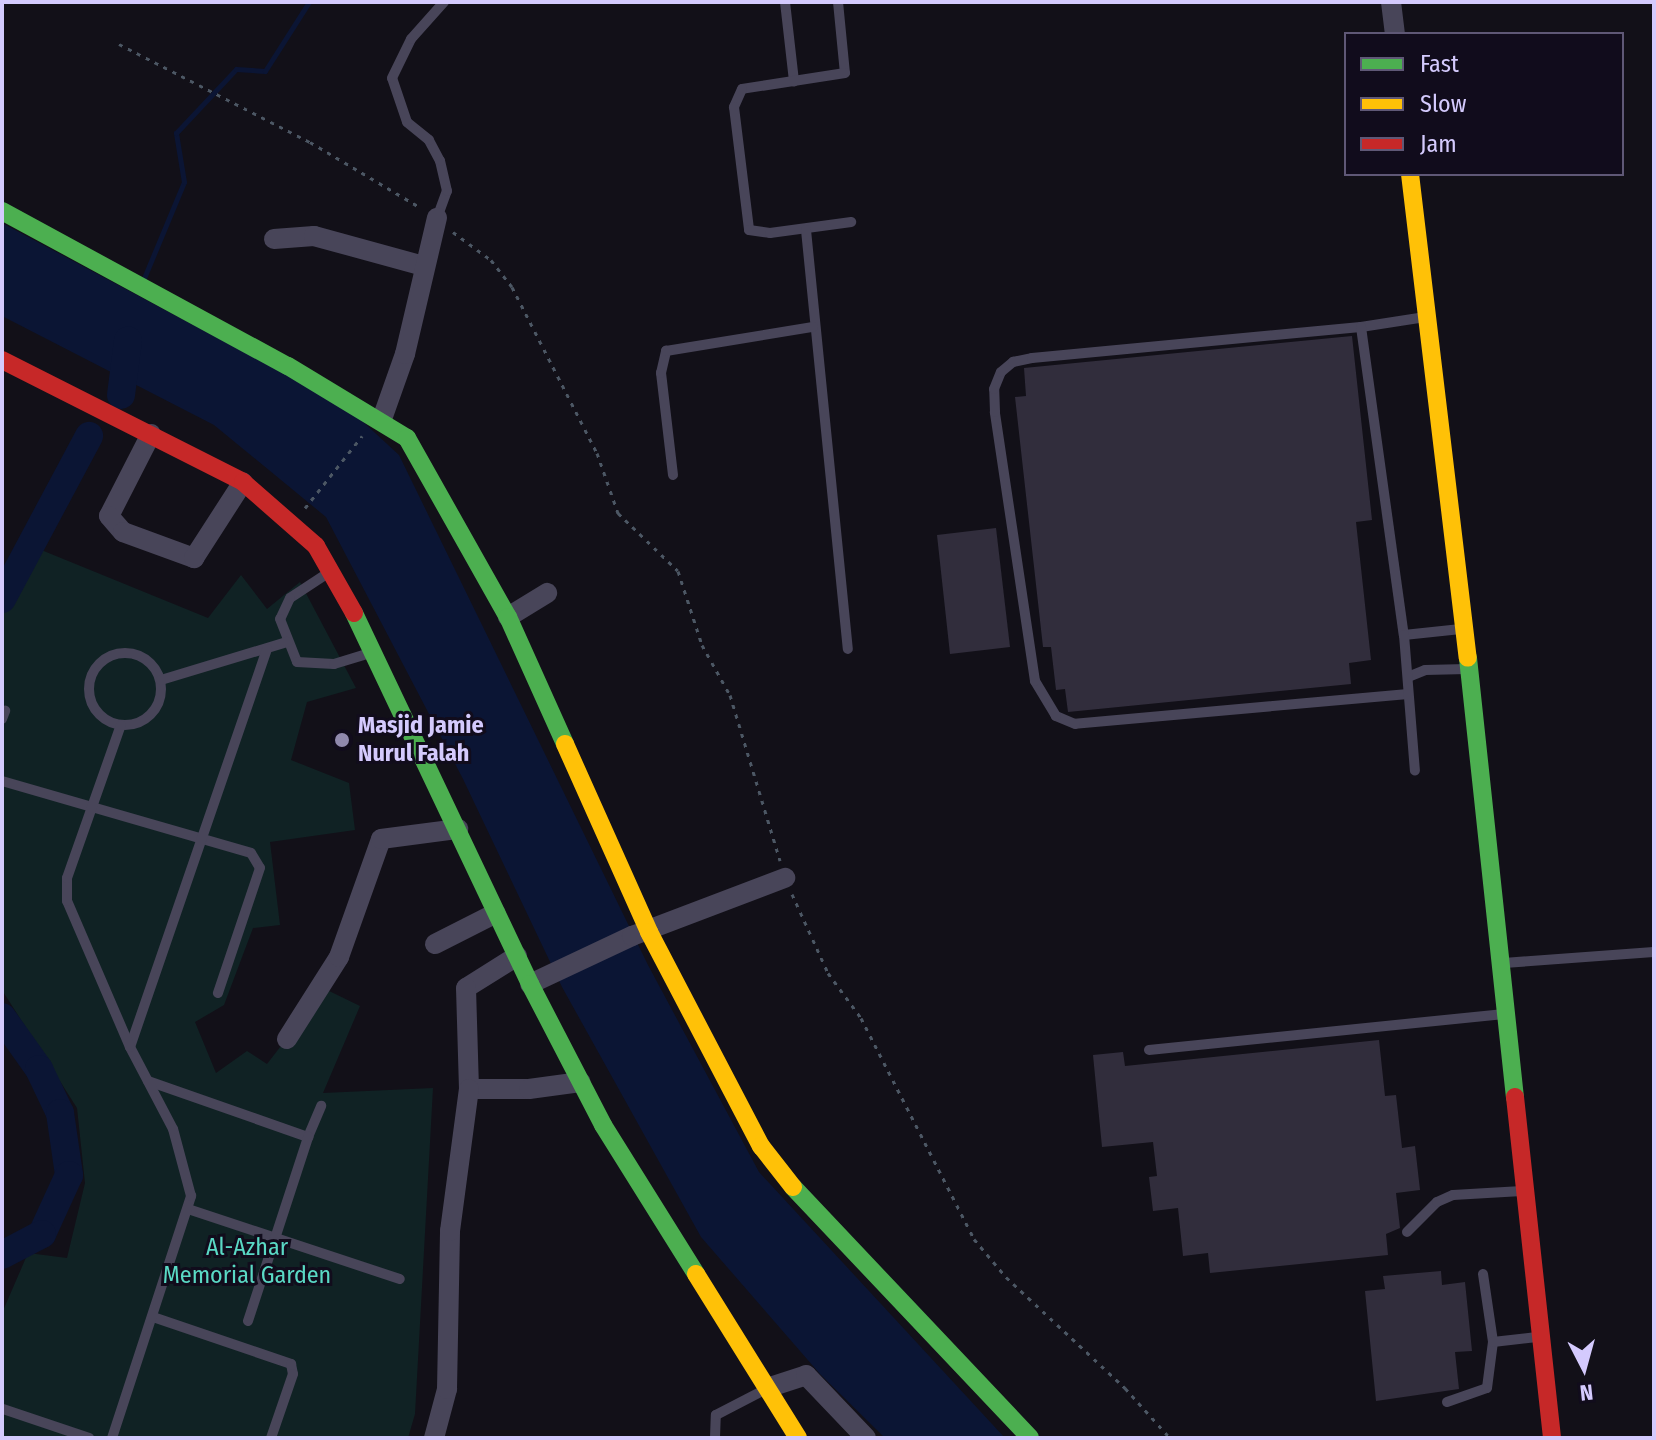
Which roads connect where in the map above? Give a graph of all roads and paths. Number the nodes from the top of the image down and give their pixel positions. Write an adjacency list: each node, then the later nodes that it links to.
1 (444, 2): 10 (lane)
2 (785, 2): 7 (lane)
3 (1391, 2): 5 (street)
4 (841, 3): 7 (lane)
5 (1395, 32)
6 (119, 44): 10 (path)
7 (794, 81): 12 (lane)
8 (1410, 176): 15 (street)
9 (2, 211): 19 (street)
10 (437, 218): 14 (street); 43 (path)
11 (851, 222): 12 (lane)
12 (806, 230): 16 (lane)
13 (274, 239): 14 (street)
14 (424, 266): 19 (street)
15 (1425, 317): 17 (lane); 27 (street)
16 (813, 327): 21 (lane); 31 (lane)
17 (1361, 327): 28 (lane); 36 (lane)
18 (2, 360): 20 (street)
19 (374, 425): 23 (path); 26 (street)
20 (151, 434): 22 (street); 22 (street)
21 (673, 475)
22 (243, 482): 24 (street)
23 (305, 508)
24 (333, 569): 29 (lane); 32 (street)
25 (547, 593): 26 (street)
26 (508, 617): 45 (street)
27 (1462, 628): 28 (lane); 33 (street)
28 (1404, 635): 34 (lane)
29 (287, 642): 30 (lane); 32 (lane)
30 (267, 649): 35 (lane); 42 (lane)
31 (848, 649)
32 (373, 652): 41 (street)
33 (1467, 669): 34 (lane); 49 (street)
34 (1408, 677): 36 (lane)
35 (161, 680): 37 (lane); 37 (lane)
36 (1408, 694): 38 (lane)
37 (121, 725): 40 (lane)
38 (1415, 771)
39 (2, 781): 40 (lane)
40 (95, 807): 42 (lane); 54 (lane)
41 (458, 829): 44 (street); 53 (street)
42 (203, 836): 51 (lane); 54 (lane)
43 (785, 878): 45 (street); 82 (path)
44 (496, 913): 46 (street); 48 (street)
45 (641, 934): 50 (street); 81 (street)
46 (435, 944)
47 (1654, 952): 49 (lane)
48 (517, 956): 50 (street); 58 (street)
49 (1497, 964): 52 (street)
50 (530, 984): 57 (street)
51 (218, 993)
52 (1504, 1014): 55 (lane); 61 (street)
53 (287, 1039)
54 (130, 1047): 56 (lane)
55 (1149, 1050)
56 (148, 1081): 60 (lane); 62 (lane)
57 (581, 1082): 58 (street); 71 (street)
58 (469, 1089): 77 (street)
59 (321, 1106): 60 (lane)
60 (308, 1137): 64 (lane)
61 (1522, 1191): 63 (lane); 69 (street)
62 (188, 1209): 64 (lane); 67 (lane)
63 (1407, 1232)
64 (273, 1238): 66 (lane); 68 (lane)
65 (1483, 1274): 70 (lane)
66 (400, 1279)
67 (153, 1317): 75 (lane); 76 (lane)
68 (248, 1321)
69 (1539, 1337): 70 (lane); 83 (street)
70 (1493, 1342): 72 (lane)
71 (770, 1387): 78 (lane); 79 (street); 80 (street)
72 (1447, 1402)
73 (3, 1409): 74 (lane)
74 (89, 1438)
75 (112, 1438)
76 (271, 1438)
77 (434, 1438)
78 (715, 1438)
79 (798, 1438)
80 (866, 1438)
81 (1030, 1438)
82 (1170, 1438)
83 (1552, 1438)

